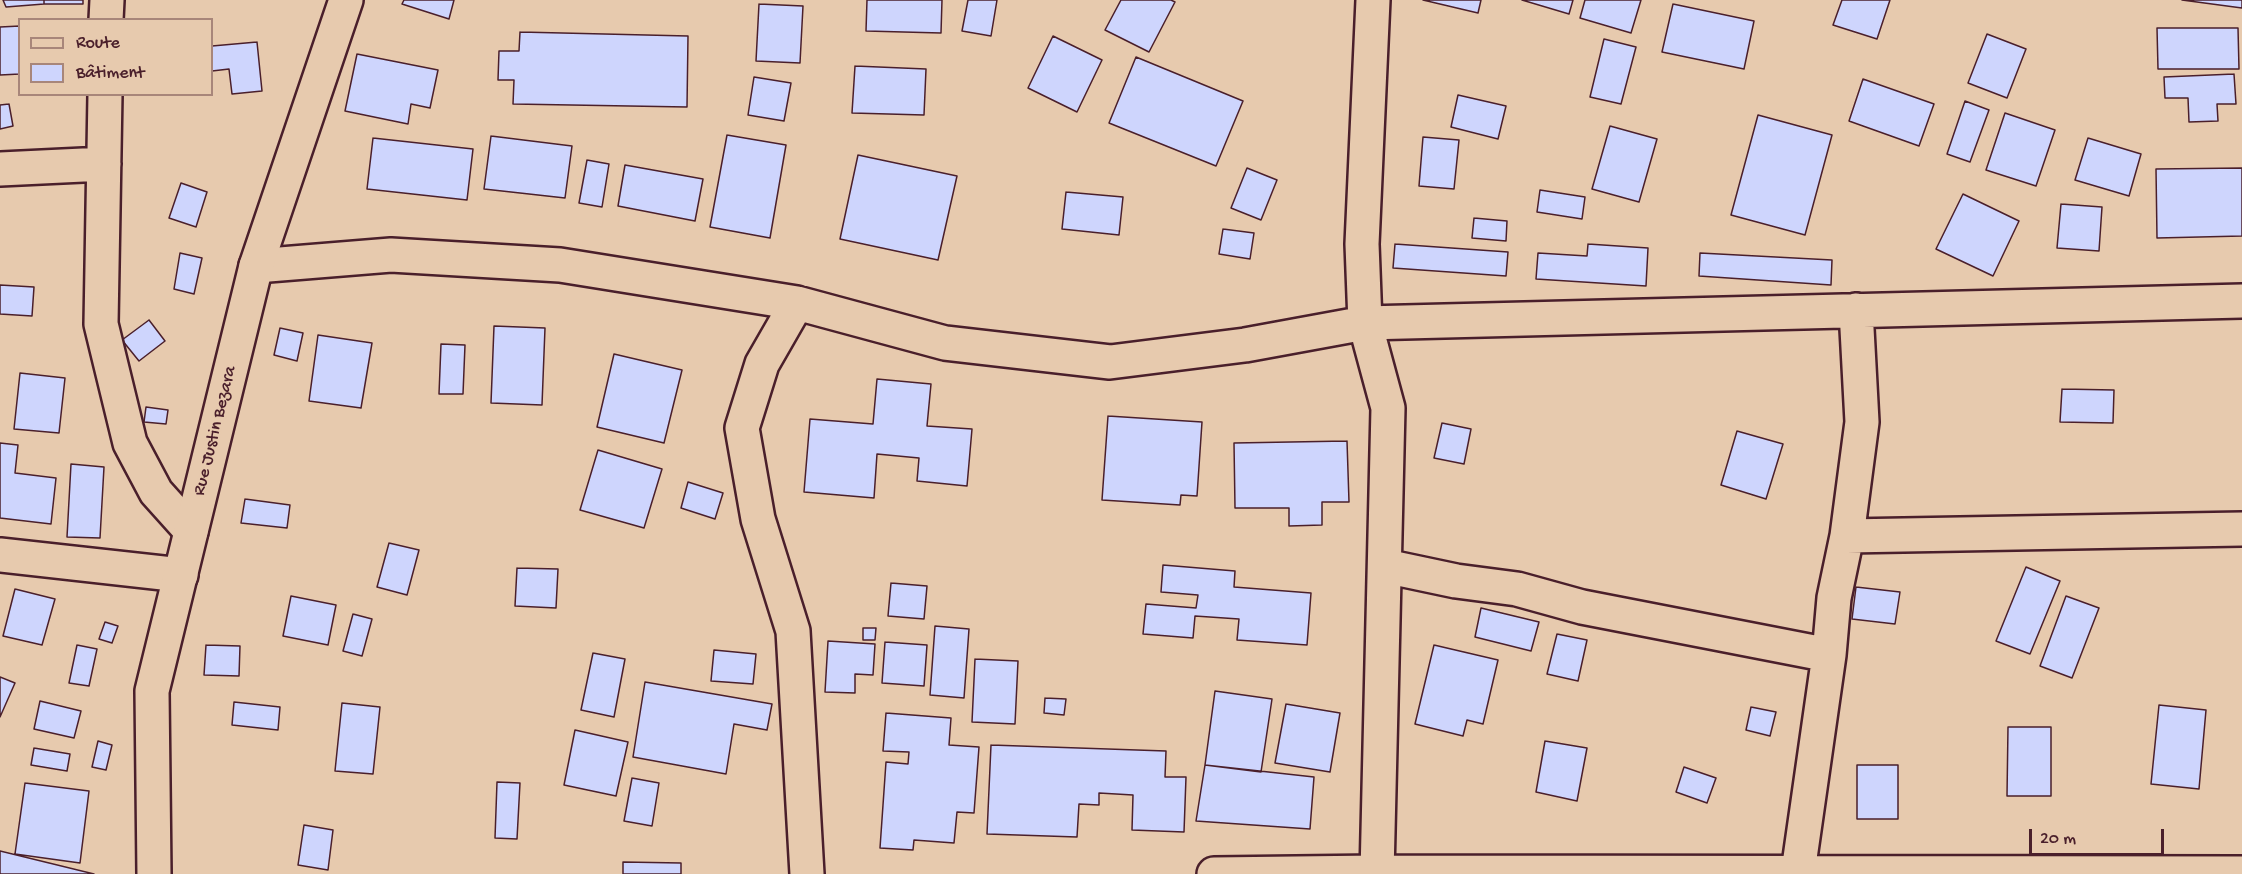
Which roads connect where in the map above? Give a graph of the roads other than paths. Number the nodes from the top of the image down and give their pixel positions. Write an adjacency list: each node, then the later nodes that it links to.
1 (107, 0): 4 (street)
2 (346, 0): 8 (street, Rue Justin Bezara)
3 (1373, 0): 12 (street)
4 (106, 18)
5 (105, 96): 6 (street)
6 (104, 164): 7 (street); 14 (street)
7 (0, 169)
8 (256, 266): 10 (street); 14 (street, Rue Justin Bezara)
9 (2242, 301): 11 (street)
10 (797, 303): 12 (street); 24 (street)
11 (1856, 310): 12 (street); 15 (street)
12 (1365, 323): 17 (street)
13 (2242, 530): 15 (street)
14 (191, 531): 18 (street, Rue Justin Bezara)
15 (1847, 536): 19 (street)
16 (0, 555): 18 (street)
17 (1385, 566): 19 (street); 21 (street)
18 (181, 575): 23 (street, Rue Justin Bezara)
19 (1829, 655): 20 (street)
20 (1798, 872): 21 (street); 26 (street)
21 (1377, 873): 25 (street)
22 (2242, 873): 26 (street)
23 (154, 874)
24 (807, 874)
25 (1214, 874)
26 (2211, 874)

